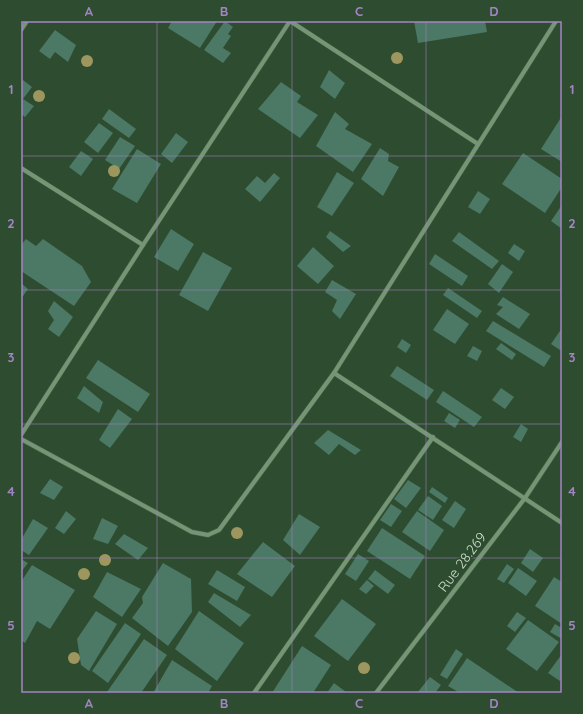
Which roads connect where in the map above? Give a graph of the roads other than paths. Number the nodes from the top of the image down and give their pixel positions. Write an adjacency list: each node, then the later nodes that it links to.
1 (27, 21): 4 (street)
2 (290, 21): 5 (street); 7 (street)
3 (556, 21): 5 (street)
4 (21, 30)
5 (478, 144): 8 (street)
6 (21, 168): 7 (street)
7 (143, 245): 9 (street)
8 (334, 372): 10 (street); 11 (street)
9 (21, 435)
10 (433, 438): 13 (street); 15 (street)
11 (21, 439)
12 (562, 442): 13 (street, Rue 28.269)
13 (525, 498): 14 (street); 16 (street, Rue 28.269)
14 (562, 523)
15 (254, 693)
16 (376, 693)

